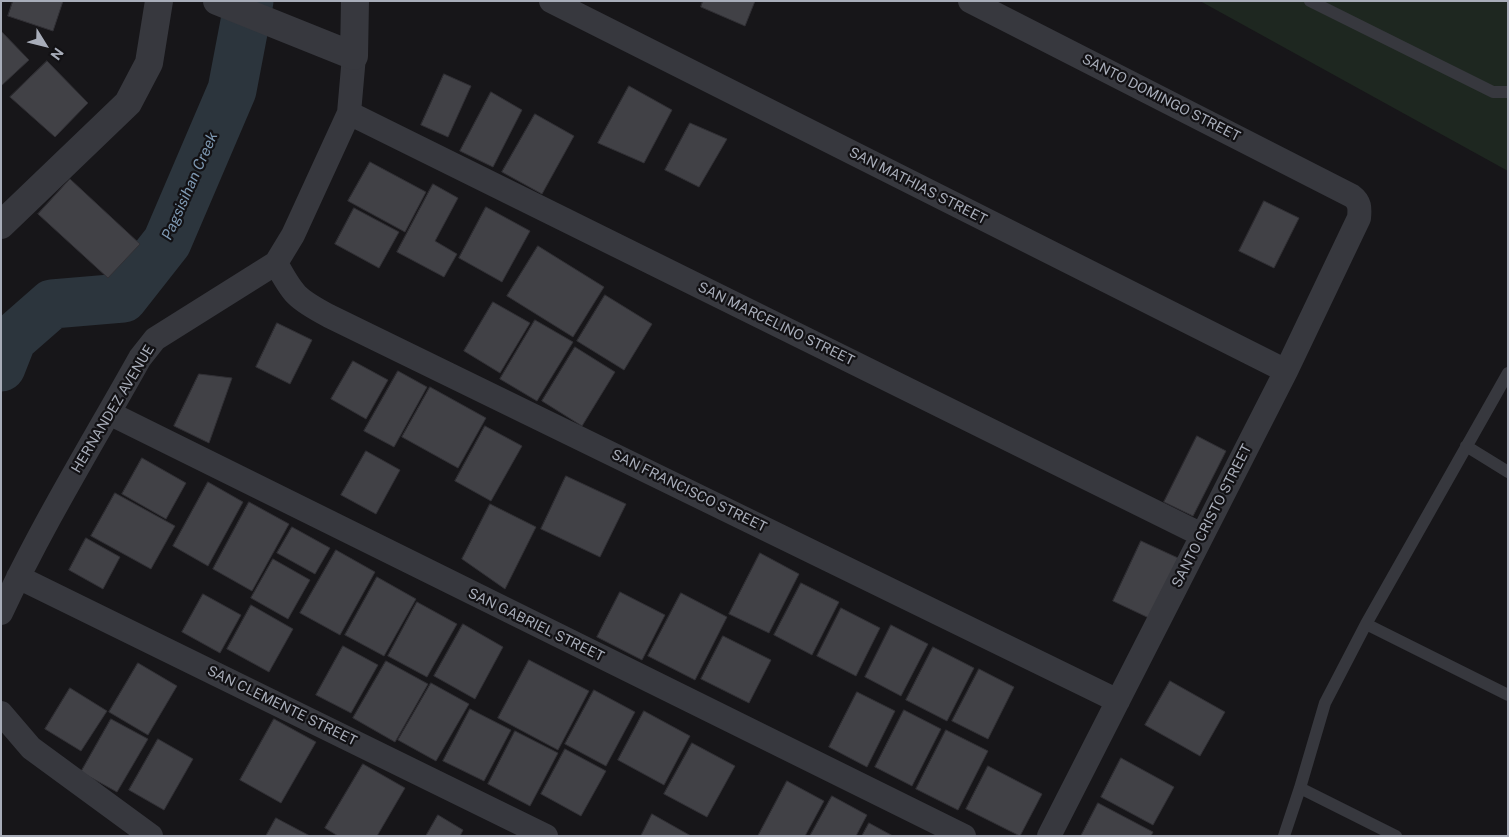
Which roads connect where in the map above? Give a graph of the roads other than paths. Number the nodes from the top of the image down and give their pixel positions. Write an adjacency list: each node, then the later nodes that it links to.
1 (159, 1): 11 (street)
2 (354, 1): 7 (street, HERNANDEZ AVENUE)
3 (551, 1): 13 (street, SAN MATHIAS STREET)
4 (970, 1): 10 (street, SANTO DOMINGO STREET)
5 (1310, 1): 8 (lane)
6 (227, 6): 7 (street)
7 (354, 56): 9 (street, HERNANDEZ AVENUE)
8 (1508, 92)
9 (349, 113): 12 (street, HERNANDEZ AVENUE); 18 (street, SAN MARCELINO STREET)
10 (1352, 196): 13 (street, SANTO CRISTO STREET)
11 (1, 225)
12 (276, 263): 15 (street, HERNANDEZ AVENUE); 23 (street, SAN FRANCISCO STREET)
13 (1286, 371): 18 (street, SANTO CRISTO STREET)
14 (1508, 373): 16 (lane)
15 (109, 413): 19 (street, HERNANDEZ AVENUE); 28 (street, SAN GABRIEL STREET)
16 (1466, 446): 17 (lane); 21 (lane)
17 (1508, 472)
18 (1202, 535): 23 (street, SANTO CRISTO STREET)
19 (18, 577): 20 (street, HERNANDEZ AVENUE); 27 (street, SAN CLEMENTE STREET)
20 (1, 613)
21 (1366, 624): 22 (lane); 25 (lane)
22 (1508, 695)
23 (1118, 701): 29 (street, SANTO CRISTO STREET)
24 (1, 713): 26 (street)
25 (1300, 788): 30 (lane); 31 (lane)
26 (151, 836)
27 (546, 836)
28 (964, 836)
29 (1049, 836)
30 (1284, 836)
31 (1396, 836)

